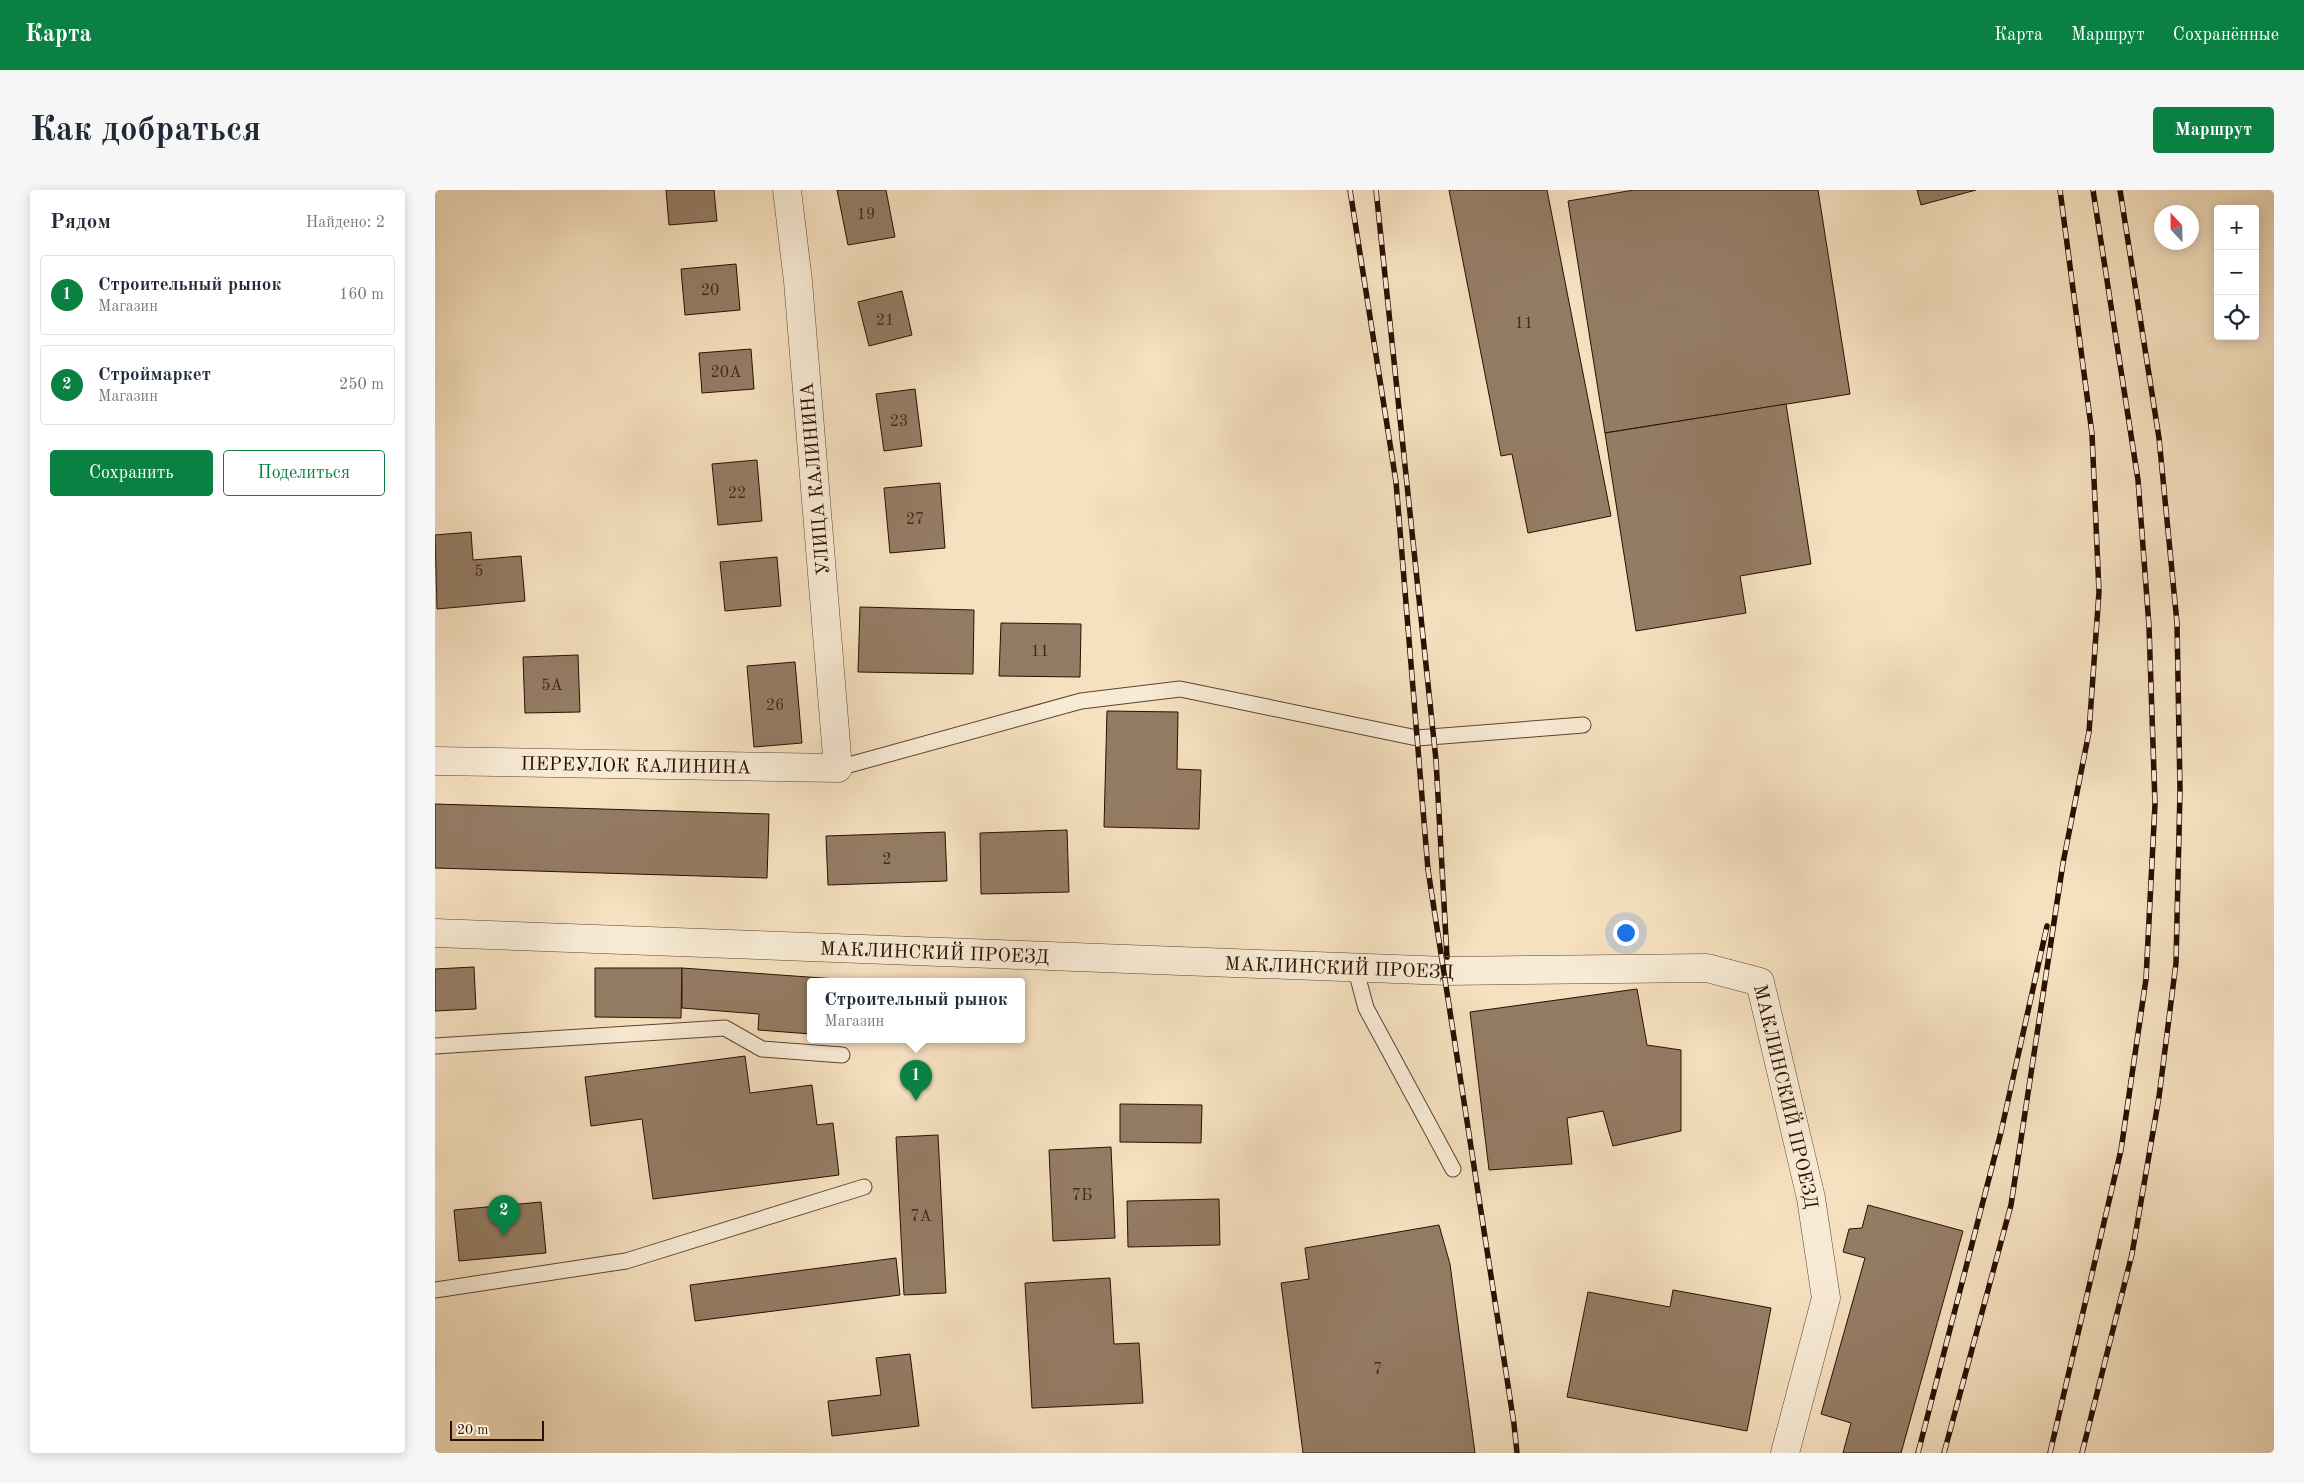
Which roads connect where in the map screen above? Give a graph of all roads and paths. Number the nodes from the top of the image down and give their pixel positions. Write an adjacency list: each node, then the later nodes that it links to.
1 (787, 190): 4 (street, УЛИЦА КАЛИНИНА)
2 (1583, 725): 4 (lane)
3 (435, 761): 4 (street, ПЕРЕУЛОК КАЛИНИНА)
4 (838, 768)
5 (435, 932): 6 (street, МАКЛИНСКИЙ ПРОЕЗД)
6 (1355, 967): 9 (lane); 12 (street, МАКЛИНСКИЙ ПРОЕЗД)
7 (435, 1046): 8 (lane)
8 (842, 1055)
9 (1453, 1169)
10 (864, 1187): 11 (lane)
11 (435, 1290)
12 (1785, 1453)

